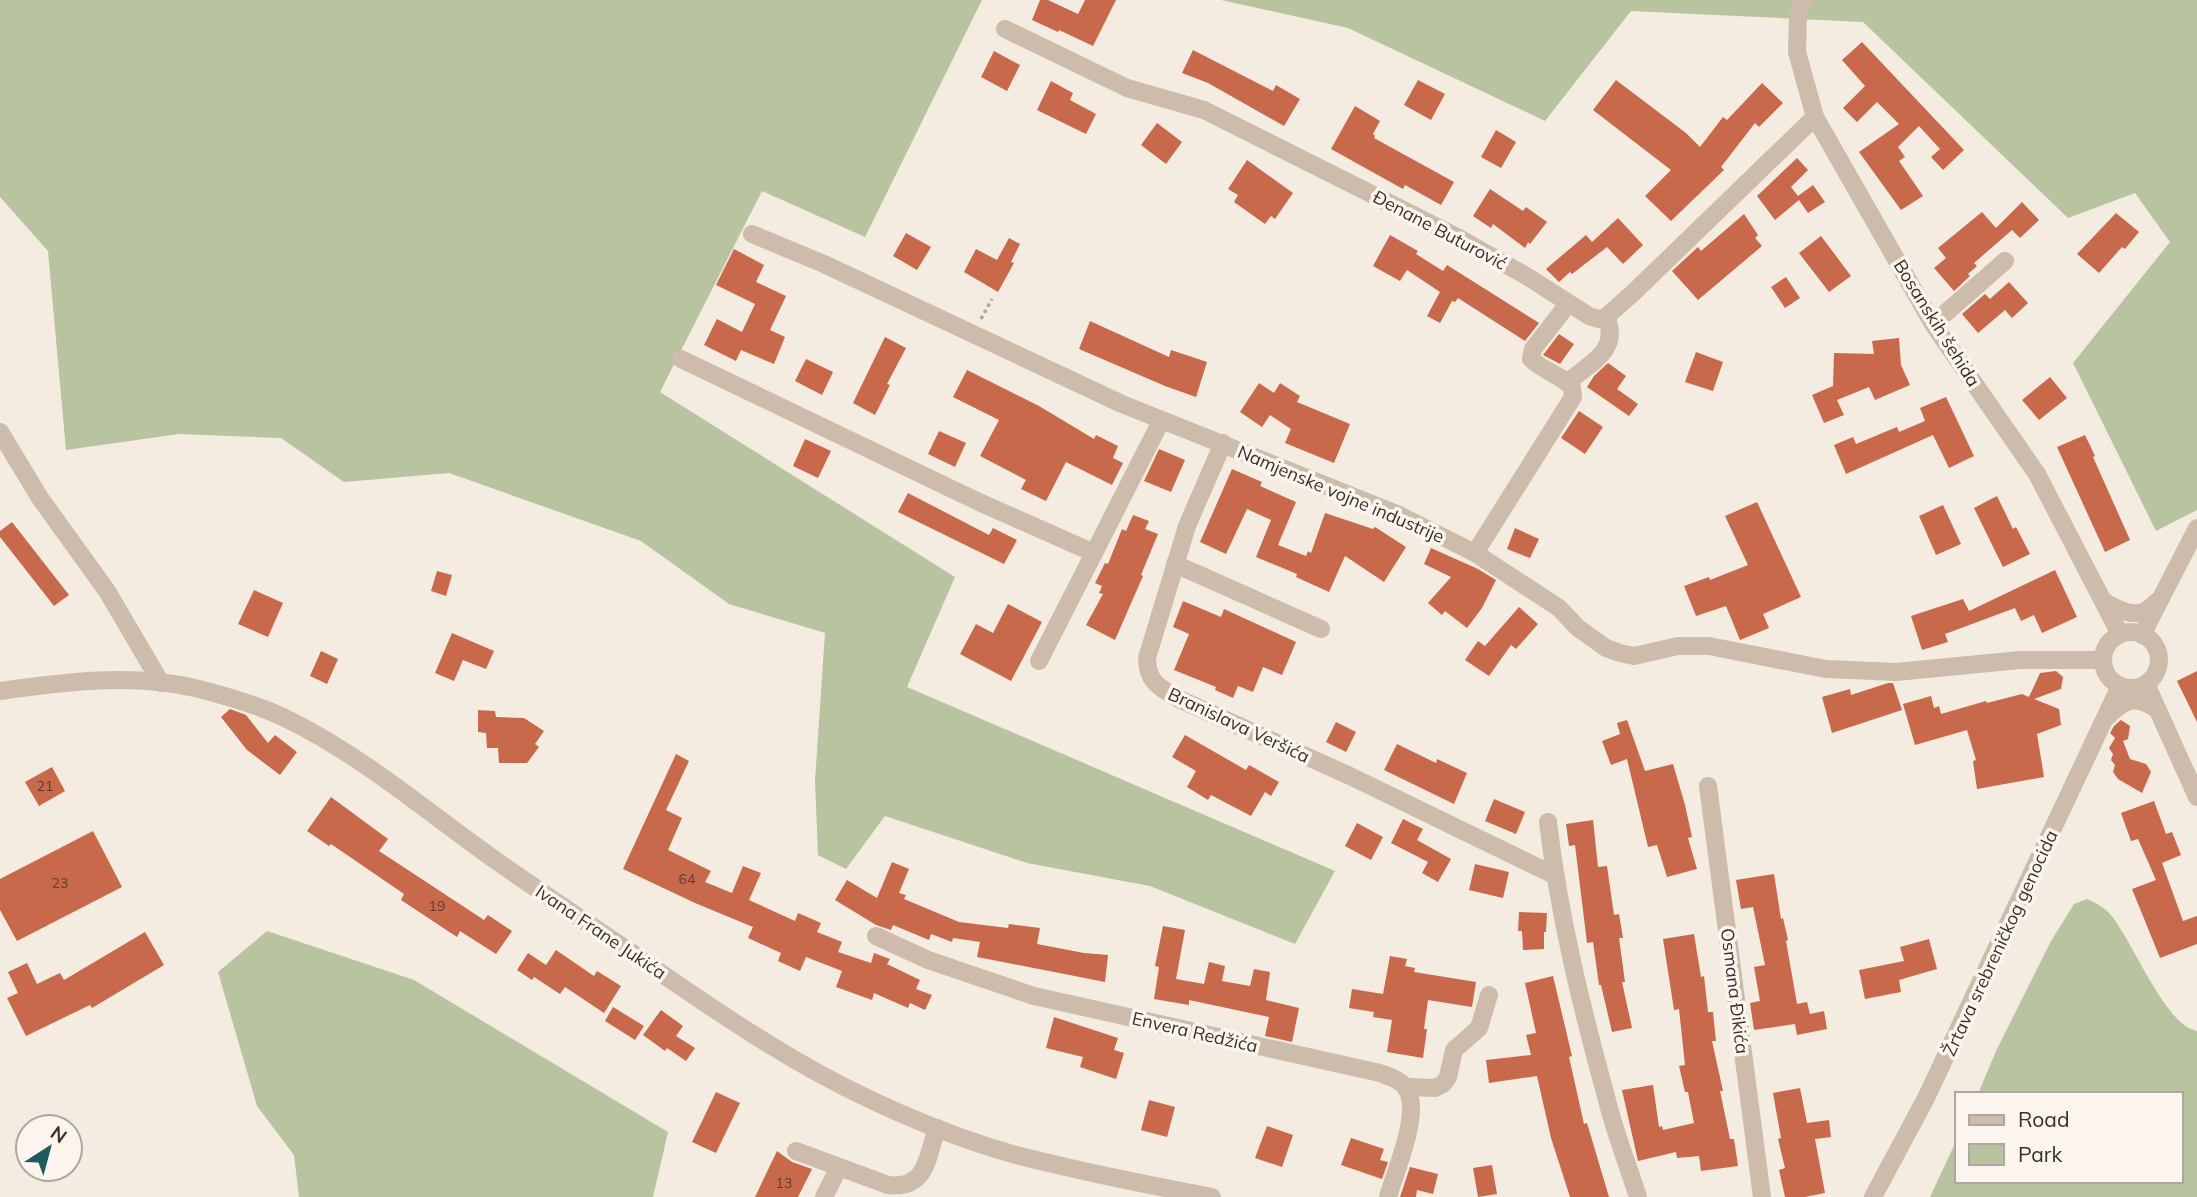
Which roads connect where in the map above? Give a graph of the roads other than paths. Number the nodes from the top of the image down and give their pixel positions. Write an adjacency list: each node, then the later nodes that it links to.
1 (1802, 6): 3 (street, Bosanskih šehida)
2 (1005, 29): 6 (street, Đenane Buturović)
3 (1815, 117): 7 (street); 8 (street, Bosanskih šehida)
4 (752, 234): 11 (street, Namjenske vojne industrije)
5 (2005, 261): 8 (street)
6 (1568, 304): 7 (street, Đenane Buturović); 10 (street)
7 (1606, 317): 10 (street)
8 (1933, 324): 19 (street, Bosanskih šehida)
9 (681, 359): 15 (street)
10 (1568, 382): 16 (street)
11 (1161, 421): 13 (street, Namjenske vojne industrije); 15 (street)
12 (0, 432): 25 (street)
13 (1223, 443): 16 (street, Namjenske vojne industrije); 17 (street, Branislava Veršića)
14 (2197, 528): 18 (street)
15 (1094, 553): 24 (street)
16 (1475, 553): 23 (street, Namjenske vojne industrije)
17 (1175, 564): 20 (street); 34 (street, Branislava Veršića)
18 (2161, 598): 19 (street); 22 (street)
19 (2103, 601): 21 (street, Bosanskih šehida)
20 (1321, 629)
21 (2120, 634): 22 (street); 23 (street)
22 (2142, 635): 26 (street)
23 (2103, 660): 27 (street)
24 (1039, 661)
25 (161, 682): 28 (street, Ivana Frane Jukića); 38 (street, Ivana Frane Jukića)
26 (2146, 684): 27 (street); 29 (street)
27 (2120, 686): 30 (street, Žrtava srebreničkog genocida)
28 (0, 691)
29 (2158, 710): 30 (street); 32 (street)
30 (2104, 719): 47 (street, Žrtava srebreničkog genocida)
31 (1708, 786): 46 (street, Osmana Đikića)
32 (2197, 797)
33 (1548, 822): 34 (street)
34 (1554, 875): 45 (street)
35 (876, 936): 37 (street, Envera Redžića)
36 (1489, 995): 37 (street)
37 (1406, 1087): 44 (street)
38 (937, 1128): 40 (street); 41 (street, Ivana Frane Jukića)
39 (796, 1151): 40 (street)
40 (839, 1167): 42 (street)
41 (1164, 1192): 43 (street, Ivana Frane Jukića)
42 (824, 1197)
43 (1212, 1197)
44 (1388, 1197)
45 (1638, 1197)
46 (1762, 1197)
47 (1873, 1197)

